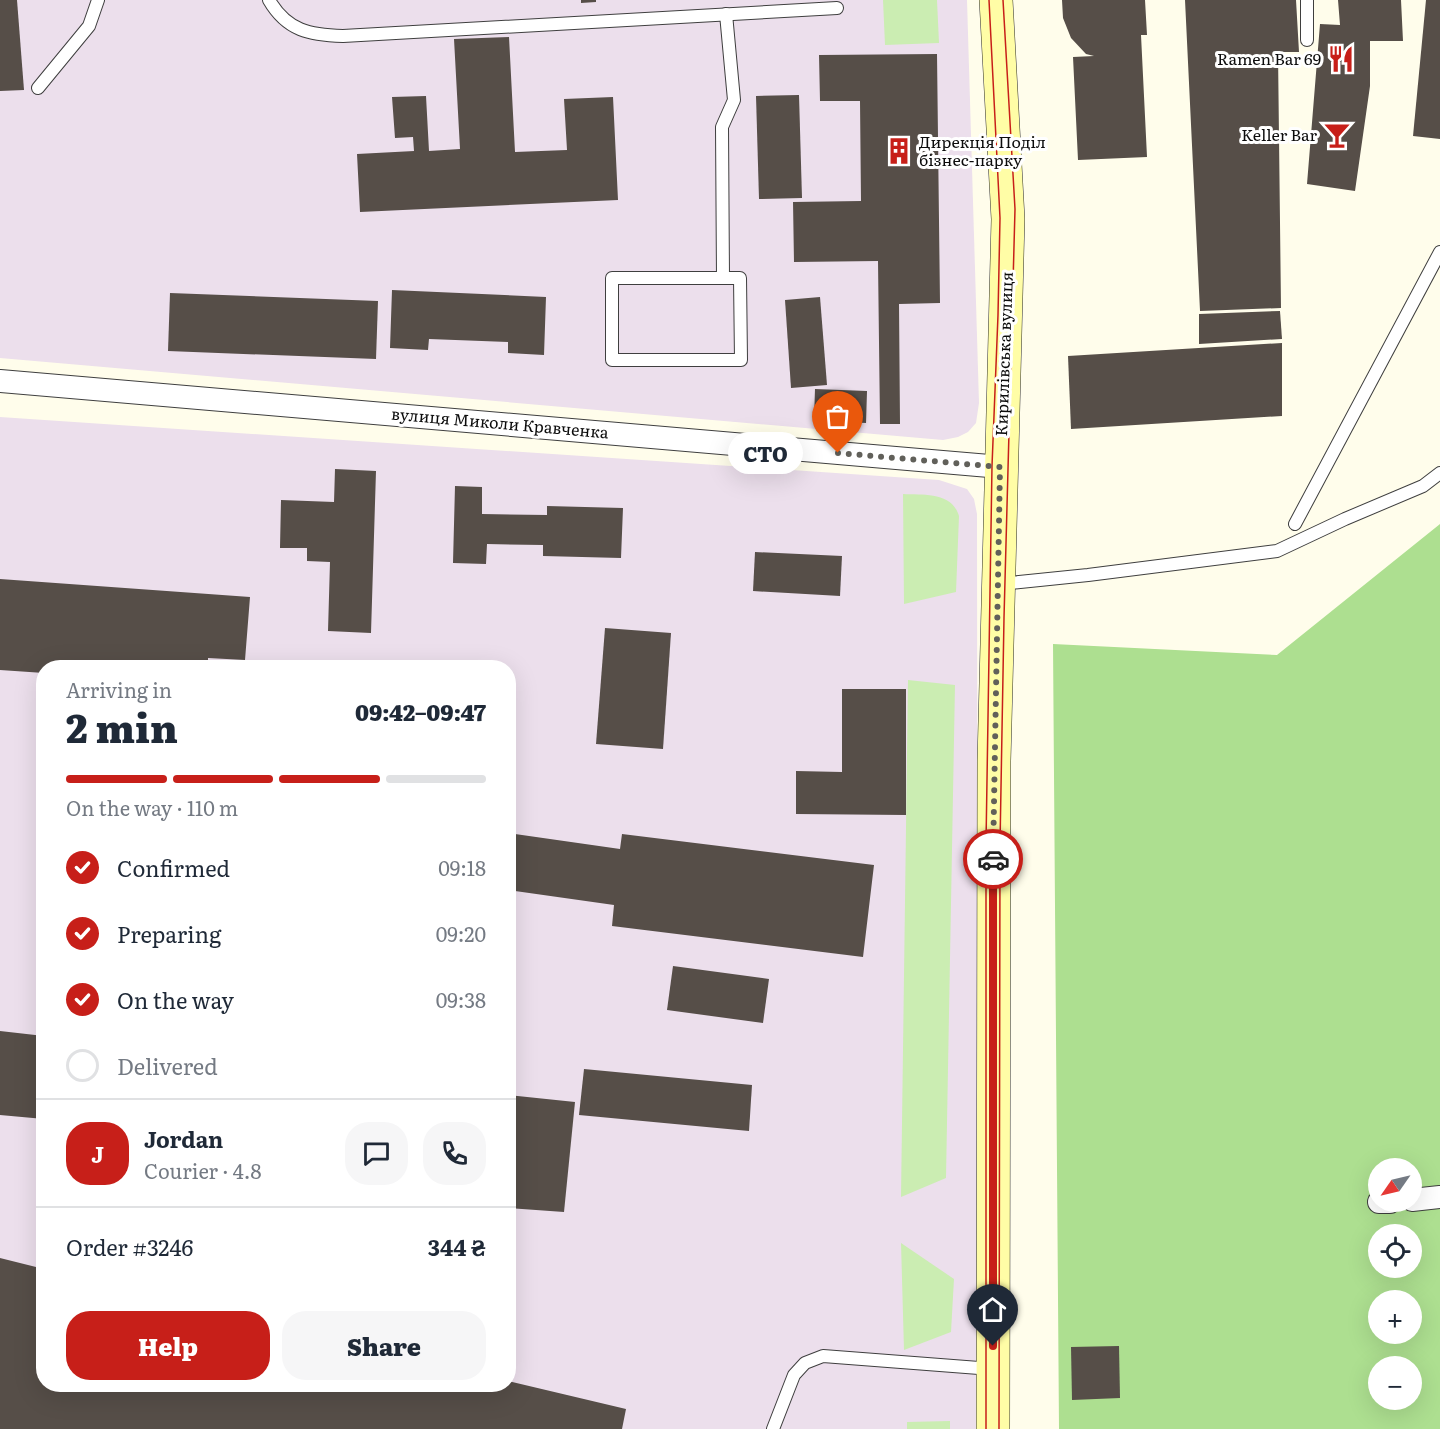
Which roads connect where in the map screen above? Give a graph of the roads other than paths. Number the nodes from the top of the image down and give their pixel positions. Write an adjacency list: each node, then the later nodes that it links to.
1 (98, 0): 8 (lane)
2 (269, 0): 6 (lane)
3 (996, 0): 12 (main road, Кирилівська вулиця)
4 (1306, 0): 7 (lane)
5 (837, 8): 6 (lane)
6 (726, 14): 10 (lane)
7 (1307, 40)
8 (38, 88)
9 (1440, 252): 14 (lane)
10 (723, 278): 10 (lane)
11 (0, 381): 12 (street, вулиця Миколи Кравченка)
12 (1000, 467): 15 (main road, Кирилівська вулиця)
13 (1440, 473): 15 (lane)
14 (1296, 524)
15 (998, 584): 18 (main road, Кирилівська вулиця)
16 (1440, 1197): 17 (street)
17 (1422, 1199)
18 (993, 1370): 19 (lane); 20 (main road, Кирилівська вулиця)
19 (773, 1429)
20 (993, 1429)

